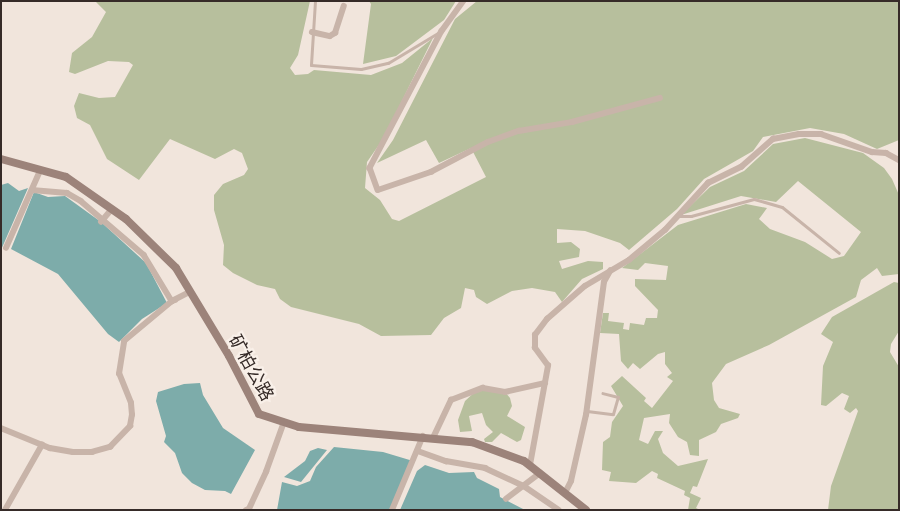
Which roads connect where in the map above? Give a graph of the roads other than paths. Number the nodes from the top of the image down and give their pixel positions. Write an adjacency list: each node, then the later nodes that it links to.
1 (315, 1): 5 (lane)
2 (464, 1): 4 (street)
3 (344, 6): 5 (street)
4 (442, 31): 5 (lane); 6 (street)
5 (312, 32)
6 (660, 98)
7 (1, 159): 9 (street, 矿柏公路)
8 (899, 160): 12 (street)
9 (40, 171): 10 (street); 11 (street, 矿柏公路)
10 (32, 190): 13 (street); 14 (street)
11 (112, 209): 13 (street); 17 (street, 矿柏公路)
12 (677, 216): 15 (lane); 16 (street)
13 (102, 220): 18 (street)
14 (6, 248)
15 (839, 253)
16 (611, 270): 19 (street); 21 (street)
17 (190, 292): 18 (street); 22 (street, 矿柏公路)
18 (172, 301): 26 (street)
19 (545, 383): 25 (street); 28 (street)
20 (602, 393): 21 (lane)
21 (587, 411): 31 (street)
22 (284, 422): 24 (street, 矿柏公路); 34 (street)
23 (1, 428): 26 (street)
24 (422, 436): 25 (street, 矿柏公路); 27 (street)
25 (433, 438): 28 (street, 矿柏公路)
26 (42, 445): 33 (street)
27 (418, 451): 30 (street); 35 (street)
28 (530, 465): 29 (street, 矿柏公路)
29 (540, 473): 30 (street); 31 (street, 矿柏公路)
30 (524, 486): 32 (street); 36 (street)
31 (565, 493): 37 (street, 矿柏公路)
32 (506, 499)
33 (5, 510)
34 (246, 510)
35 (392, 510)
36 (559, 510)
37 (586, 510)

